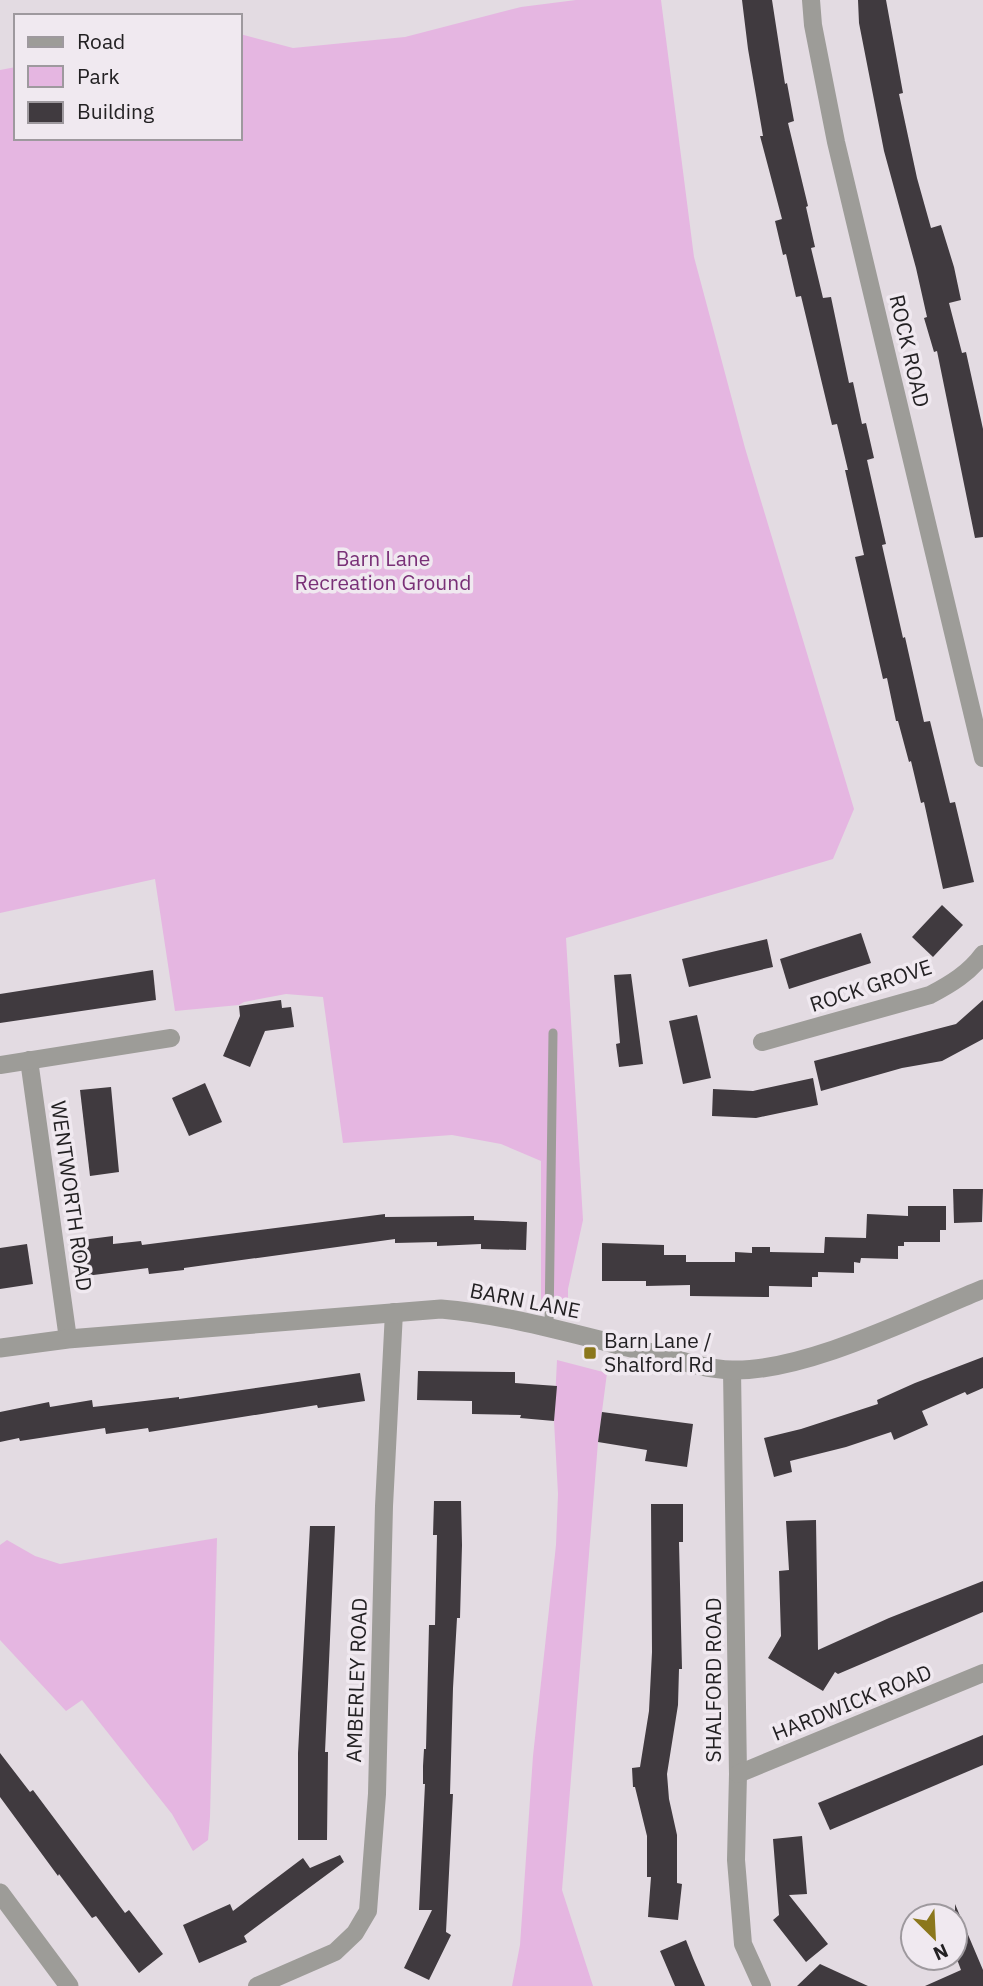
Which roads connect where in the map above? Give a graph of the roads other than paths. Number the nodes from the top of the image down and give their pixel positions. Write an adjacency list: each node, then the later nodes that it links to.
1 (811, 0): 2 (street, ROCK ROAD)
2 (977, 710): 3 (street)
3 (983, 758)
4 (983, 954): 7 (street, ROCK GROVE)
5 (553, 1033): 12 (lane)
6 (171, 1038): 8 (street)
7 (762, 1042)
8 (29, 1060): 9 (street); 13 (street, WENTWORTH ROAD)
9 (0, 1065)
10 (983, 1289): 15 (street, BARN LANE)
11 (394, 1312): 12 (street, BARN LANE); 13 (street, BARN LANE); 20 (street, AMBERLEY ROAD)
12 (550, 1326): 15 (street, BARN LANE)
13 (68, 1339): 14 (street, BARN LANE)
14 (0, 1348)
15 (732, 1370): 17 (street, SHALFORD ROAD)
16 (983, 1673): 17 (street, HARDWICK ROAD)
17 (738, 1774): 21 (street, SHALFORD ROAD)
18 (0, 1893): 19 (street)
19 (69, 1986)
20 (257, 1986)
21 (762, 1986)

